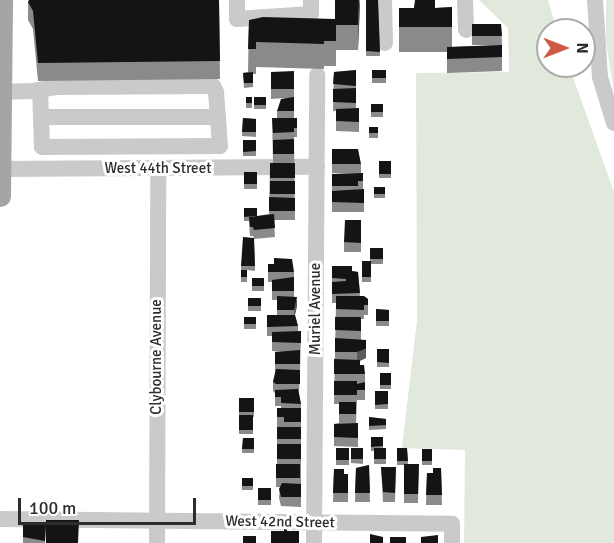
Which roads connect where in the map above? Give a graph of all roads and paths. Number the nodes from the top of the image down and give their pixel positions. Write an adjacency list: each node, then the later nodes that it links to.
1 (2, 0): 10 (main road)
2 (237, 0): 3 (street)
3 (311, 0)
4 (384, 0): 8 (street)
5 (465, 0): 7 (street)
6 (595, 0): 15 (street)
7 (466, 30)
8 (386, 43)
9 (317, 75): 16 (street, Muriel Avenue)
10 (0, 79): 12 (main road)
11 (40, 90): 12 (street); 13 (street); 14 (street)
12 (1, 92): 17 (main road)
13 (41, 117): 14 (street); 14 (street)
14 (218, 117)
15 (614, 123)
16 (317, 167): 18 (street, West 44th Street); 22 (street, Muriel Avenue)
17 (0, 169): 18 (street, West 44th Street); 19 (main road)
18 (158, 170): 21 (street, Clybourne Avenue)
19 (0, 196)
20 (0, 519): 21 (street, West 42nd Street)
21 (157, 521): 22 (street, West 42nd Street); 23 (street, Clybourne Avenue)
22 (314, 522): 24 (street, Muriel Avenue); 25 (street, West 42nd Street)
23 (157, 543)
24 (314, 543)
25 (452, 543)

